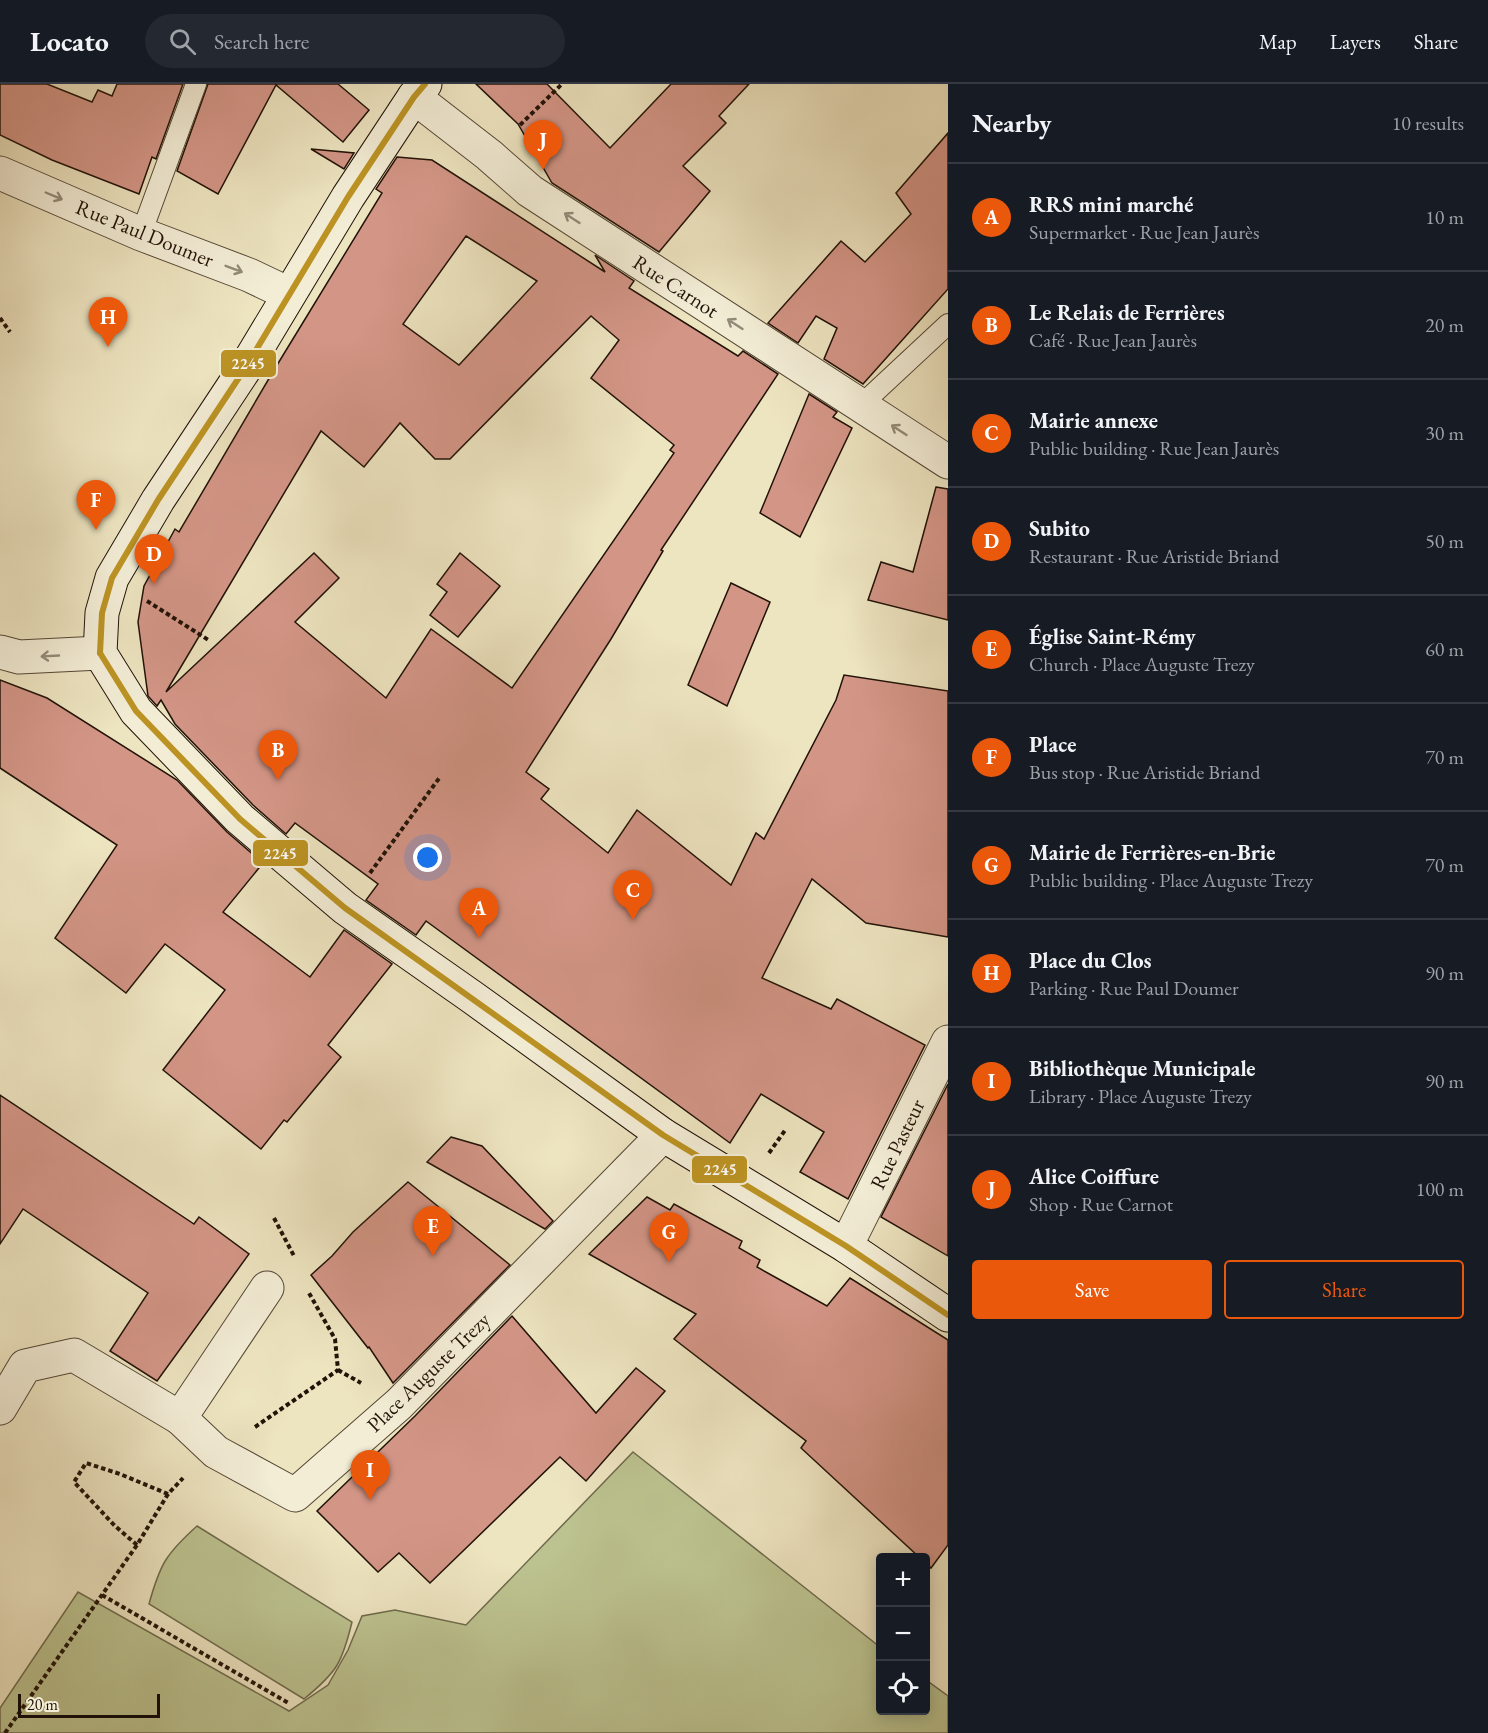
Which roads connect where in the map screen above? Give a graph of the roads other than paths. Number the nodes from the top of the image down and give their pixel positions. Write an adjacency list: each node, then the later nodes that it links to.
1 (196, 84): 4 (lane)
2 (419, 91): 5 (street); 7 (street, Rue Carnot, one-way to 2)
3 (0, 173): 4 (street, Rue Paul Doumer, one-way to 4)
4 (141, 234): 5 (street, Rue Paul Doumer, one-way to 5)
5 (289, 294): 10 (street)
6 (948, 324): 7 (lane)
7 (860, 406): 8 (street, Rue Carnot, one-way to 7)
8 (948, 462)
9 (0, 652): 10 (street, one-way to 9)
10 (100, 653): 12 (street)
11 (948, 1042): 13 (street, Rue Pasteur)
12 (663, 1136): 13 (street); 17 (street, Place Auguste Trezy)
13 (846, 1246): 15 (street)
14 (267, 1288): 17 (street)
15 (948, 1315)
16 (0, 1408): 17 (street, Place Auguste Trezy)
17 (180, 1418)

